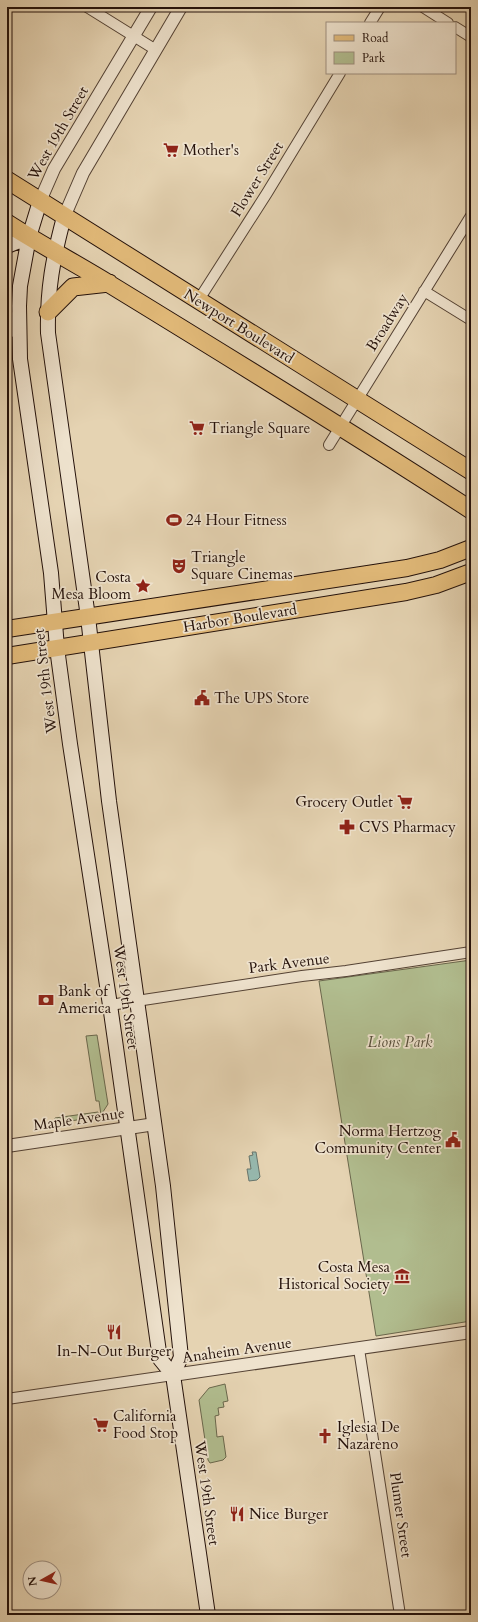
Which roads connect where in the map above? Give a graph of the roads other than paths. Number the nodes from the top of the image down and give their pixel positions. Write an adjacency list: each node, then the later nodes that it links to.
1 (87, 7): 9 (street)
2 (151, 7): 9 (street, West 19th Street)
3 (181, 7): 11 (street, West 19th Street)
4 (380, 7): 6 (street)
5 (423, 7): 7 (street)
6 (371, 22)
7 (446, 22)
8 (456, 28): 10 (street)
9 (133, 36): 11 (street); 14 (street, West 19th Street)
10 (471, 37)
11 (156, 50): 16 (street, West 19th Street)
12 (339, 74): 23 (street, Flower Street)
13 (7, 180): 14 (highway, Newport Boulevard)
14 (40, 200): 16 (highway, Newport Boulevard); 18 (main road, West 19th Street)
15 (471, 216): 22 (street, Broadway)
16 (64, 217): 20 (main road, West 19th Street); 23 (highway, Newport Boulevard)
17 (7, 224): 18 (highway, Newport Boulevard)
18 (29, 237): 19 (main road); 20 (highway, Newport Boulevard); 27 (main road, West 19th Street)
19 (7, 246)
20 (54, 252): 21 (highway, Newport Boulevard); 24 (main road, West 19th Street)
21 (109, 283): 24 (highway); 29 (highway, Newport Boulevard)
22 (424, 291): 26 (street); 28 (street, Broadway)
23 (198, 301): 28 (highway, Newport Boulevard)
24 (48, 312): 35 (main road, West 19th Street)
25 (7, 317): 27 (main road)
26 (471, 320)
27 (19, 334): 36 (main road, West 19th Street)
28 (357, 400): 29 (street, Broadway); 31 (highway, Newport Boulevard)
29 (341, 426): 30 (street, Broadway); 32 (highway, Newport Boulevard)
30 (329, 445)
31 (471, 471)
32 (471, 510)
33 (471, 548): 35 (main road, Harbor Boulevard)
34 (471, 572): 38 (main road, Harbor Boulevard)
35 (88, 617): 36 (main road, Harbor Boulevard); 38 (main road, West 19th Street)
36 (55, 622): 37 (main road, Harbor Boulevard); 39 (main road, West 19th Street)
37 (7, 629)
38 (91, 643): 39 (main road, Harbor Boulevard); 42 (main road, West 19th Street)
39 (58, 648): 40 (main road, Harbor Boulevard); 43 (main road, West 19th Street)
40 (7, 656)
41 (471, 952): 42 (street, Park Avenue)
42 (138, 1001): 43 (street, Park Avenue); 44 (main road, West 19th Street)
43 (110, 1005): 45 (main road, West 19th Street)
44 (155, 1124): 45 (street, Maple Avenue); 49 (main road, West 19th Street)
45 (128, 1128): 46 (street, Maple Avenue); 49 (main road, West 19th Street)
46 (7, 1146)
47 (471, 1332): 48 (street, Anaheim Avenue)
48 (359, 1349): 49 (street, Anaheim Avenue); 52 (street, Plumer Street)
49 (173, 1375): 50 (street, Anaheim Avenue); 51 (main road, West 19th Street)
50 (7, 1399)
51 (208, 1615)
52 (400, 1615)

